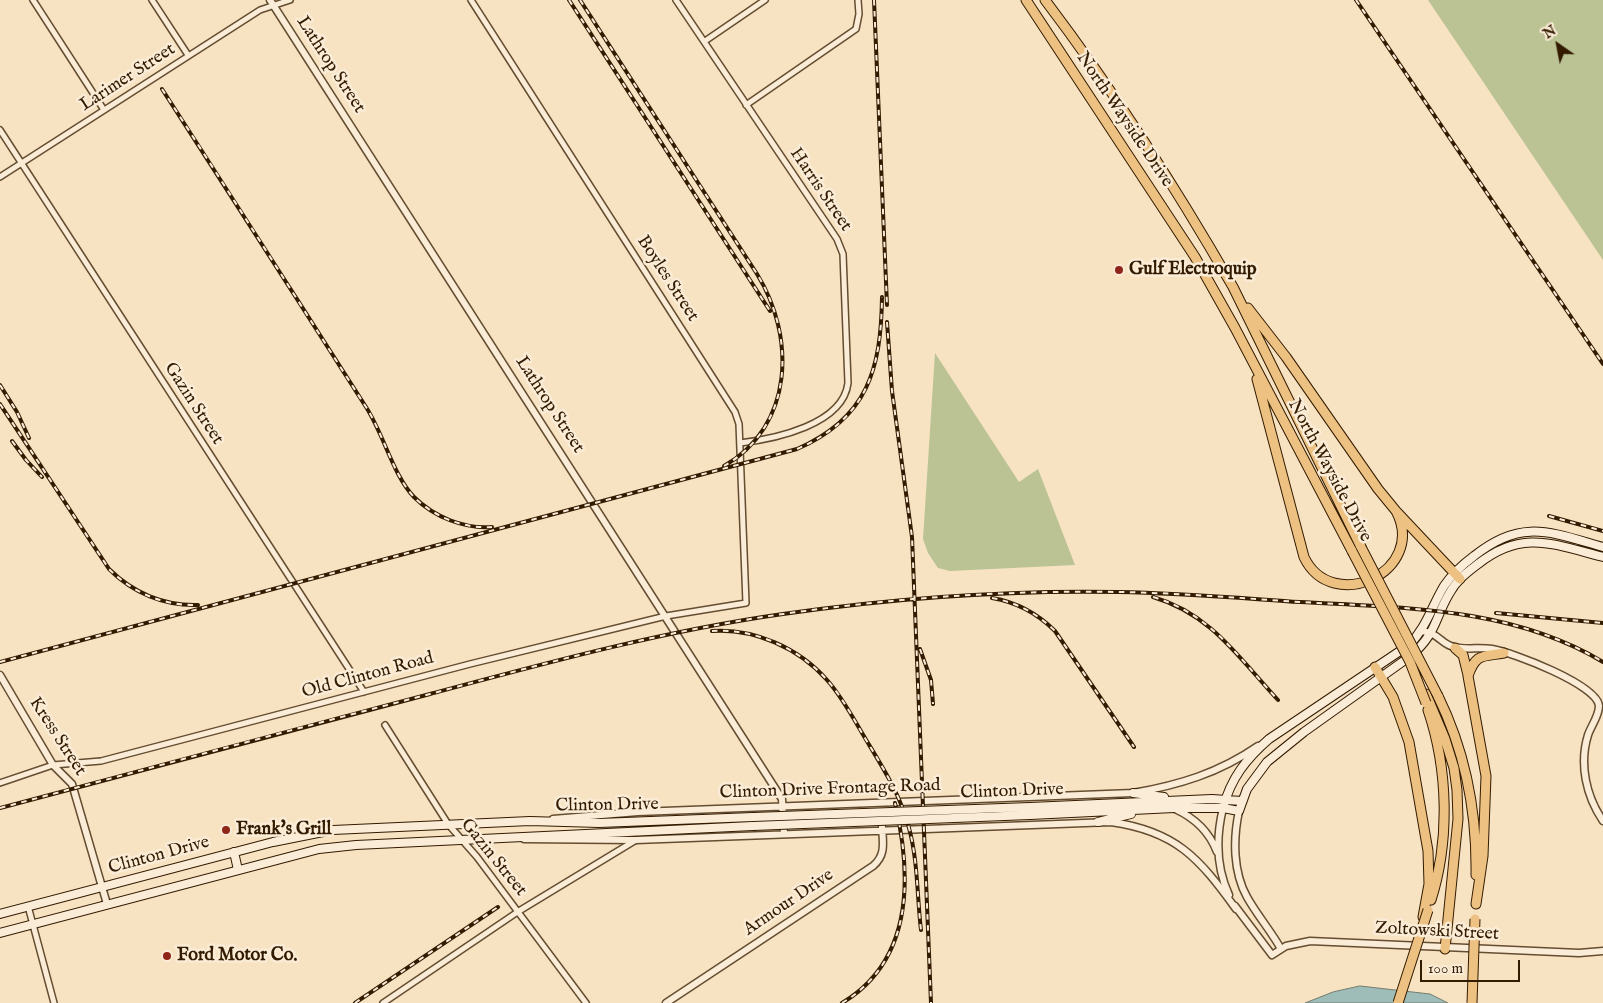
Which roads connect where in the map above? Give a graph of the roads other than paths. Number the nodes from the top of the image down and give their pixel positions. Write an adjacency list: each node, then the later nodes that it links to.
1 (33, 0): 14 (street)
2 (152, 0): 12 (street)
3 (290, 0): 10 (street, Larimer Street)
4 (471, 0): 20 (street, Boyles Street)
5 (676, 0): 11 (street, Harris Street)
6 (765, 0): 11 (street)
7 (858, 0): 13 (street)
8 (1026, 0): 19 (main road, North Wayside Drive)
9 (1045, 0): 18 (main road, North Wayside Drive)
10 (272, 3): 12 (street, Larimer Street); 27 (street, Lathrop Street)
11 (705, 41): 13 (street, Harris Street)
12 (188, 55): 14 (street, Larimer Street)
13 (746, 104): 20 (street, Harris Street)
14 (104, 110): 16 (street, Larimer Street)
15 (0, 130): 16 (street, Gazin Street)
16 (22, 163): 17 (street, Larimer Street); 38 (street, Gazin Street)
17 (0, 177)
18 (1233, 287): 21 (main road); 23 (main road, North Wayside Drive)
19 (1247, 350): 21 (main road); 23 (main road, North Wayside Drive)
20 (740, 443): 26 (street, Boyles Street)
21 (1396, 511): 25 (main road)
22 (1603, 546): 25 (main road)
23 (1356, 549): 39 (main road, North Wayside Drive, bridge); 70 (main road, North Wayside Drive, bridge)
24 (1603, 557): 25 (main road)
25 (1457, 576): 28 (main road); 29 (main road)
26 (746, 603): 27 (street, Old Clinton Road)
27 (666, 616): 38 (street, Old Clinton Road); 51 (street, Lathrop Street)
28 (1421, 631): 29 (street); 32 (main road)
29 (1433, 632): 30 (street); 35 (main road)
30 (1455, 648): 31 (street); 34 (main road)
31 (1504, 653): 34 (main road); 58 (street)
32 (1375, 667): 35 (main road); 36 (main road)
33 (0, 675): 44 (street, Kress Street)
34 (1468, 676): 70 (main road)
35 (1382, 677): 37 (main road); 73 (main road)
36 (1360, 678): 37 (main road); 41 (main road)
37 (1366, 688): 43 (main road)
38 (364, 692): 44 (street, Old Clinton Road)
39 (1428, 702): 73 (main road, North Wayside Drive); 79 (main road)
40 (385, 726): 59 (street, Gazin Street)
41 (1280, 731): 42 (main road); 43 (main road)
42 (1269, 739): 46 (street, Clinton Drive Frontage Road); 47 (main road)
43 (1289, 744): 49 (main road)
44 (53, 765): 45 (street, Old Clinton Road); 68 (street, Kress Street)
45 (0, 783)
46 (1133, 793): 48 (main road); 50 (street, Clinton Drive Frontage Road)
47 (1226, 799): 48 (main road, Clinton Drive); 49 (main road, Clinton Drive); 53 (main road)
48 (1184, 800): 56 (main road, Clinton Drive, bridge)
49 (1242, 801): 55 (main road)
50 (881, 803): 51 (street, Clinton Drive Frontage Road); 60 (street, Armour Drive)
51 (782, 807): 56 (street, Clinton Drive Frontage Road); 61 (street, Lathrop Street)
52 (1174, 808): 53 (main road, Clinton Drive); 54 (main road, Clinton Drive); 66 (street)
53 (1223, 808): 55 (main road, Clinton Drive); 66 (street)
54 (1155, 809): 57 (main road); 62 (main road, Clinton Drive, bridge)
55 (1239, 811): 78 (street)
56 (530, 821): 59 (main road, Clinton Drive)
57 (1098, 822): 60 (street); 72 (street)
58 (1603, 822)
59 (448, 824): 64 (street, Gazin Street); 65 (main road, Clinton Drive)
60 (882, 830): 61 (street); 84 (street, Armour Drive)
61 (784, 834): 63 (street)
62 (518, 838): 63 (street); 64 (main road, Clinton Drive)
63 (636, 840): 74 (street)
64 (464, 841): 67 (main road, Clinton Drive); 74 (street, Gazin Street)
65 (234, 852): 67 (main road); 68 (main road, Clinton Drive)
66 (1219, 858): 72 (street)
67 (238, 870): 69 (main road, Clinton Drive)
68 (102, 886): 69 (street, Kress Street); 71 (main road, Clinton Drive)
69 (107, 904): 76 (main road, Clinton Drive)
70 (1476, 904): 86 (main road, North Wayside Drive, bridge)
71 (28, 906): 75 (main road, Clinton Drive); 76 (street)
72 (1236, 909): 78 (street, Zoltowski Street)
73 (1426, 909): 85 (main road, North Wayside Drive, bridge)
74 (519, 911): 82 (street); 83 (street, Gazin Street)
75 (0, 914)
76 (33, 924): 77 (main road, Clinton Drive); 81 (street)
77 (0, 933)
78 (1281, 949): 79 (street, Zoltowski Street)
79 (1445, 949): 80 (street, Zoltowski Street)
80 (1603, 951)
81 (54, 1003)
82 (383, 1003)
83 (586, 1003)
84 (666, 1003)
85 (1398, 1003)
86 (1472, 1003)

